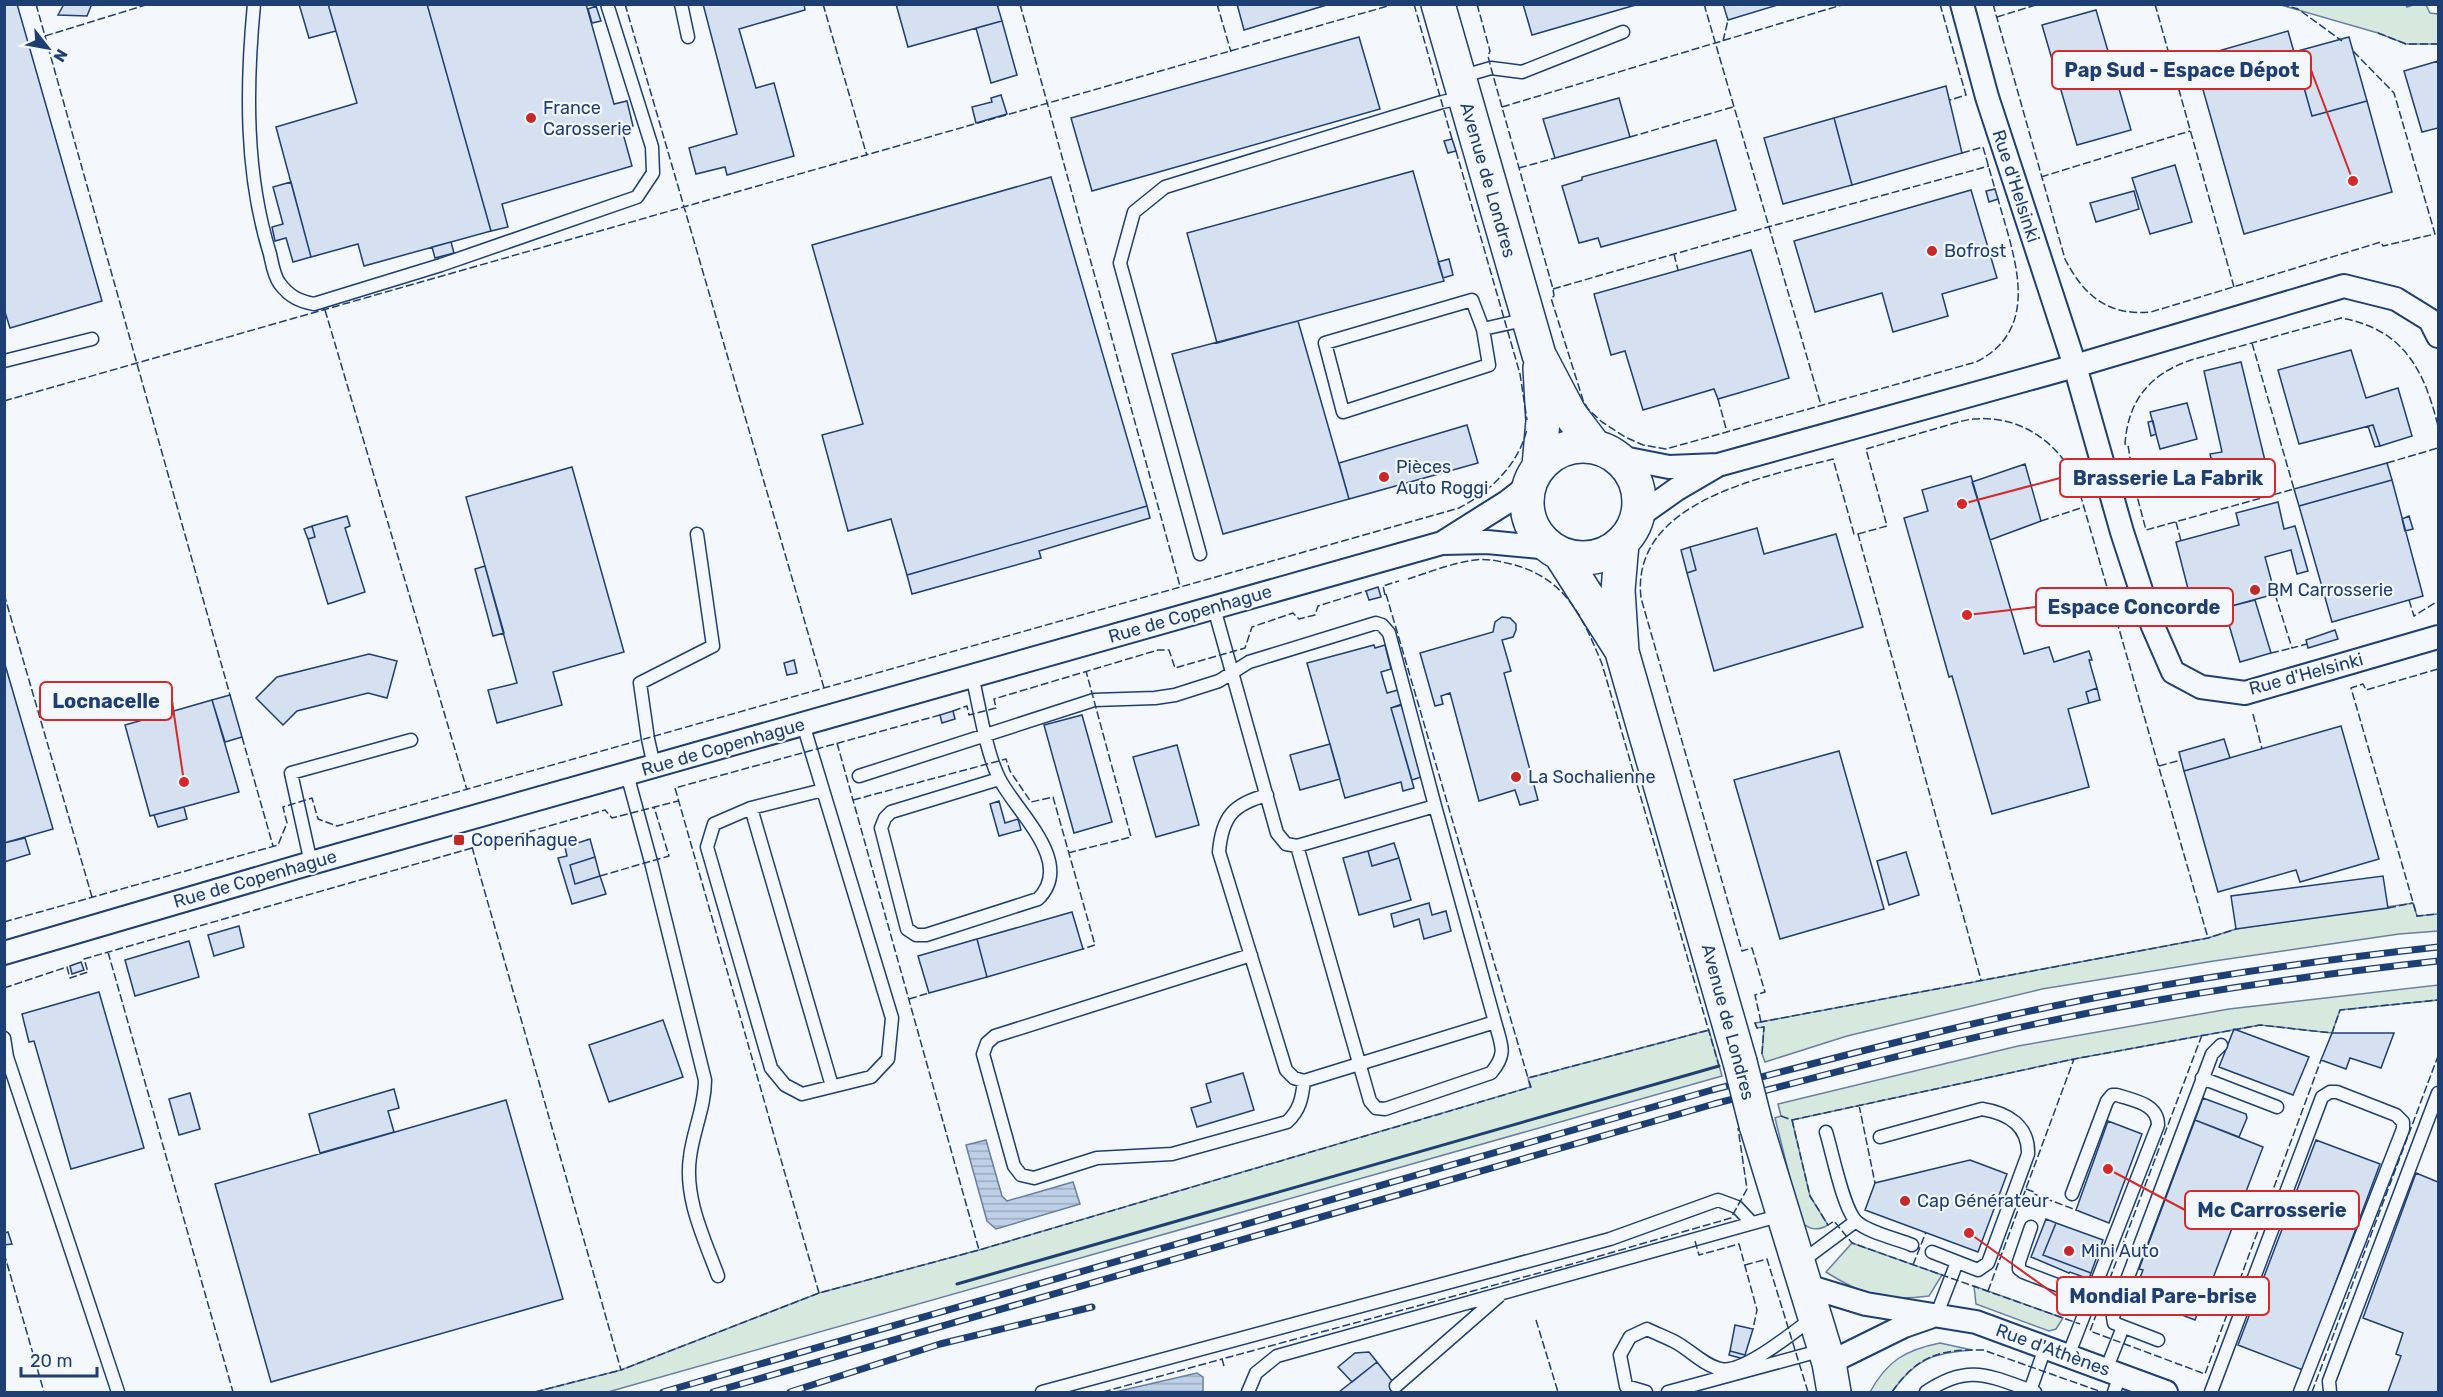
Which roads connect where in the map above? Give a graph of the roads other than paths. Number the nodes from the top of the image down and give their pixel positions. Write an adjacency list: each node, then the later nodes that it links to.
1 (254, 4): 2 (lane)
2 (607, 4)
3 (681, 4): 7 (lane)
4 (1438, 4): 8 (street, Avenue de Londres)
5 (1962, 4): 15 (street, Rue d'Helsinki)
6 (1623, 32): 8 (lane)
7 (688, 37)
8 (1461, 87): 9 (street, Avenue de Londres); 23 (lane)
9 (1529, 319): 10 (lane); 13 (street, Avenue de Londres)
10 (1483, 329): 10 (lane)
11 (2439, 336): 15 (street)
12 (92, 339): 14 (lane)
13 (1539, 354): 16 (street, Avenue de Londres); 18 (street, Avenue de Londres)
14 (4, 361)
15 (2074, 366): 17 (street); 25 (street, Rue d'Helsinki)
16 (1606, 452): 17 (street); 18 (street); 19 (street)
17 (1718, 465): 19 (street)
18 (1534, 475): 21 (street, Rue de Copenhague); 22 (street)
19 (1629, 530): 22 (street); 26 (street, Avenue de Londres)
20 (697, 534): 32 (lane)
21 (1442, 543): 22 (street, Rue de Copenhague); 24 (street, Rue de Copenhague)
22 (1555, 551): 26 (street, Avenue de Londres)
23 (1200, 554)
24 (1214, 608): 27 (lane); 28 (street, Rue de Copenhague)
25 (2439, 637)
26 (1622, 652): 56 (street, Avenue de Londres, bridge)
27 (1233, 671): 30 (lane); 37 (lane); 38 (lane)
28 (972, 675): 29 (street, Rue de Copenhague); 30 (lane)
29 (803, 724): 32 (street, Rue de Copenhague); 36 (lane)
30 (986, 733): 34 (lane); 35 (lane)
31 (411, 740): 41 (lane)
32 (654, 766): 33 (street, Rue de Copenhague)
33 (627, 774): 41 (street, Rue de Copenhague); 64 (lane)
34 (859, 776)
35 (999, 780): 35 (lane)
36 (823, 790): 39 (lane); 50 (lane)
37 (1267, 795): 40 (lane); 43 (lane)
38 (1435, 806): 40 (lane); 44 (lane)
39 (751, 808): 50 (lane); 50 (lane)
40 (1297, 846): 47 (lane)
41 (311, 863): 42 (street, Rue de Copenhague)
42 (4, 953)
43 (1251, 955): 49 (lane); 49 (lane)
44 (1495, 1022): 47 (lane); 47 (lane)
45 (4, 1038): 76 (lane)
46 (2221, 1045): 48 (lane)
47 (1360, 1064): 49 (lane)
48 (2202, 1078): 52 (lane); 69 (lane)
49 (1304, 1081)
50 (832, 1086)
51 (2439, 1093): 86 (lane)
52 (2277, 1107)
53 (1826, 1132): 57 (lane)
54 (1880, 1137): 62 (lane)
55 (2072, 1194): 66 (lane)
56 (1783, 1214): 58 (lane); 63 (street, Avenue de Londres)
57 (1856, 1221): 60 (lane); 63 (lane)
58 (1752, 1223): 65 (lane); 77 (lane)
59 (2031, 1227): 66 (lane)
60 (1912, 1245)
61 (1932, 1252): 62 (lane)
62 (1957, 1262): 67 (lane)
63 (1801, 1275): 67 (street, Rue d'Athènes); 68 (street, Avenue de Londres)
64 (718, 1276)
65 (1501, 1293): 75 (lane); 78 (lane)
66 (2091, 1299): 72 (lane)
67 (1937, 1314): 71 (street, Rue d'Athènes); 73 (street)
68 (1814, 1317): 73 (street, Avenue de Londres); 79 (lane)
69 (2122, 1327): 70 (lane); 74 (lane)
70 (2158, 1340)
71 (2045, 1348): 72 (street, Rue d'Athènes); 82 (lane)
72 (2068, 1356): 74 (street, Rue d'Athènes)
73 (1829, 1368): 80 (lane)
74 (2114, 1379): 83 (street, Rue d'Athènes)
75 (1396, 1386)
76 (118, 1392)
77 (1042, 1392)
78 (1248, 1392)
79 (1646, 1392)
80 (1668, 1392)
81 (1926, 1392): 82 (lane)
82 (2032, 1392)
83 (2166, 1392)
84 (2211, 1392): 85 (lane)
85 (2301, 1392)
86 (2330, 1392)

